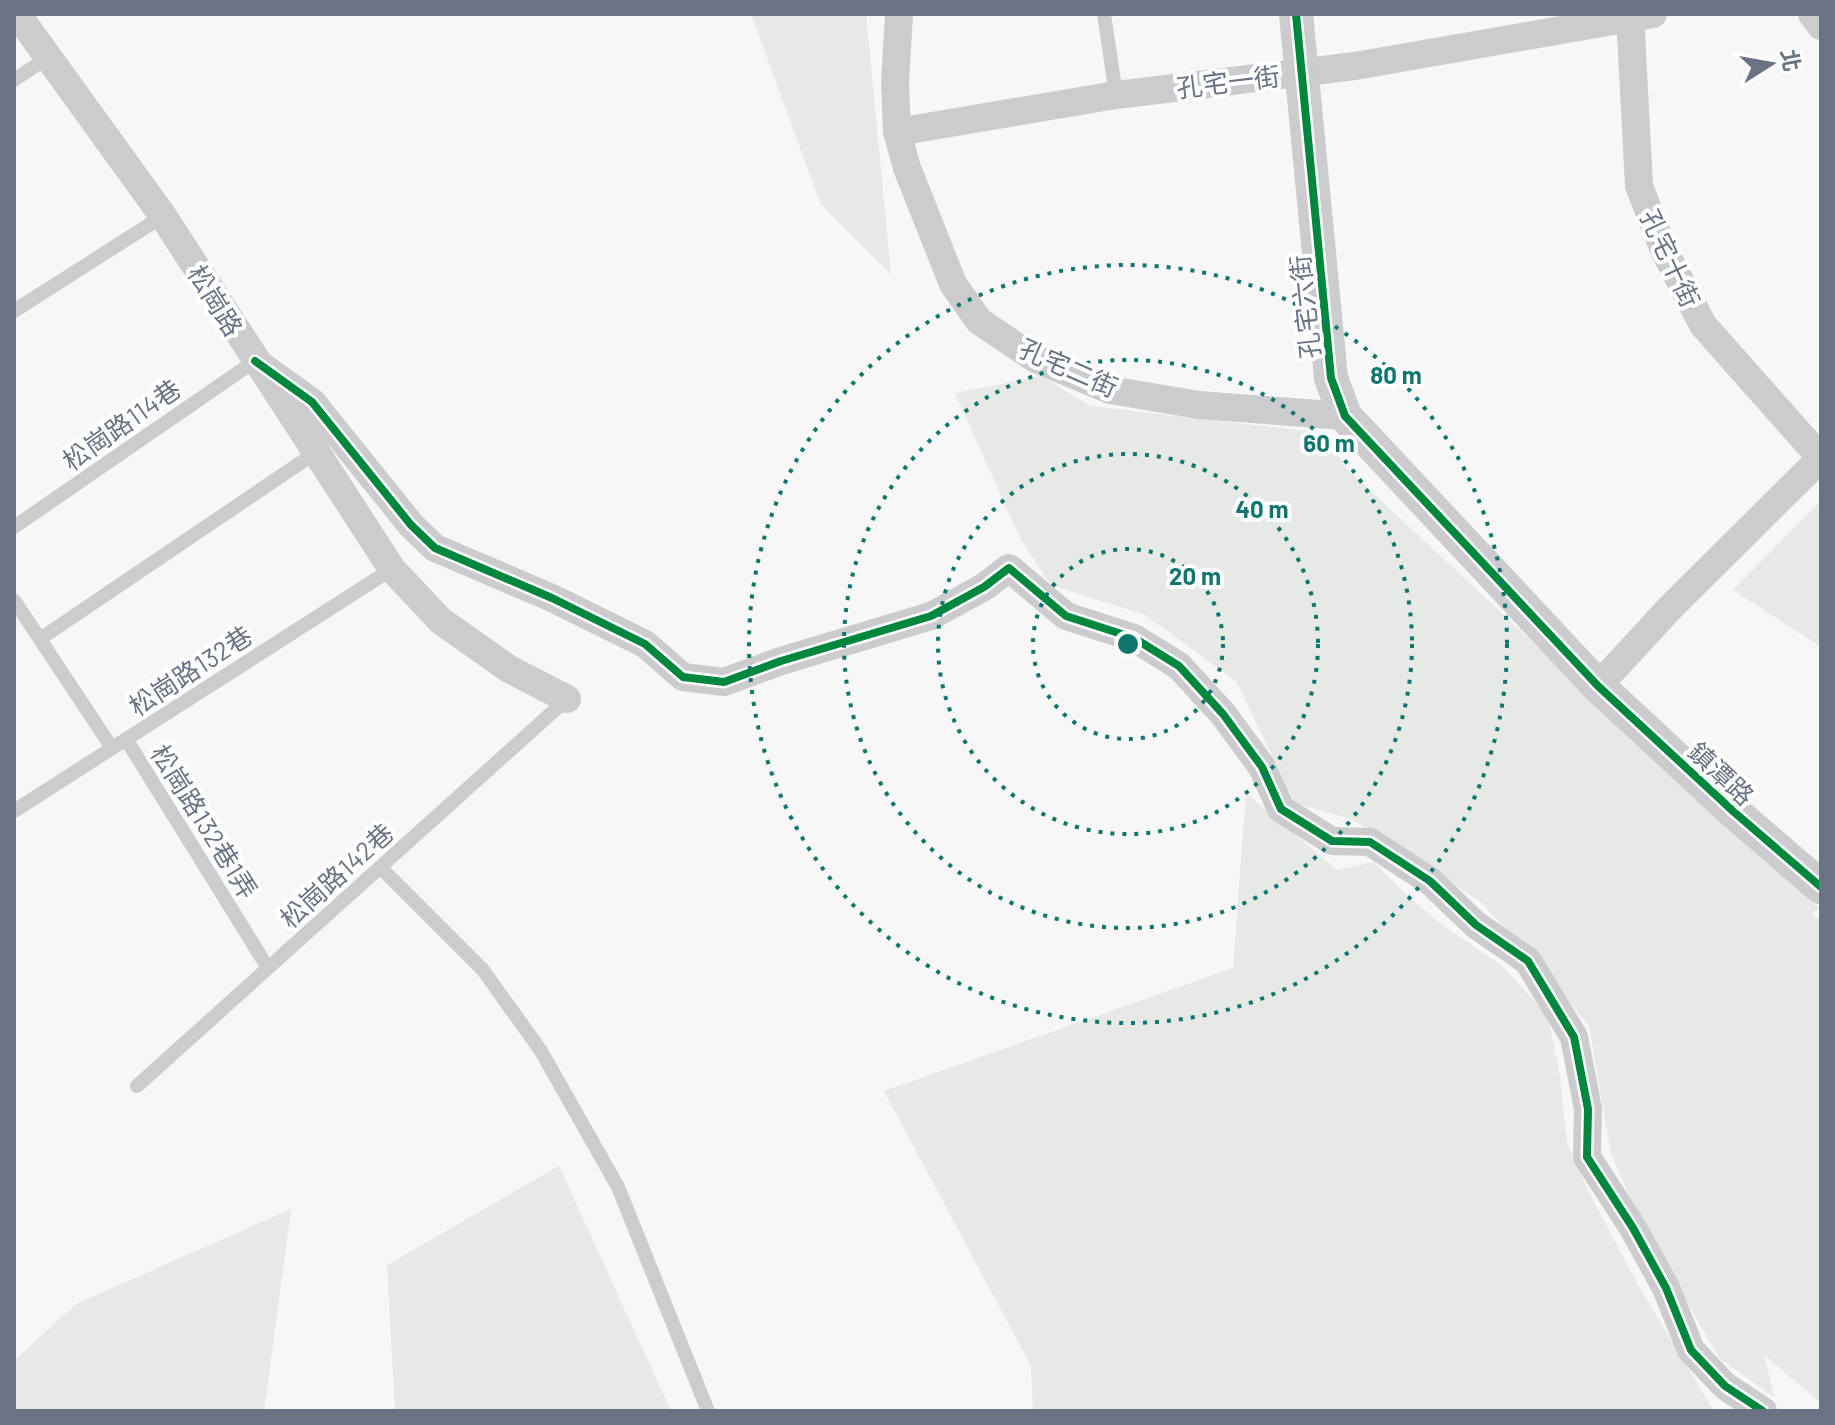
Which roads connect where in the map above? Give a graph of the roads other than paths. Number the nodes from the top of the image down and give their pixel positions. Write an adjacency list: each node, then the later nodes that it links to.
1 (17, 14): 8 (street, 松崗路)
2 (899, 14): 12 (street, 孔宅二街)
3 (1104, 14): 11 (lane)
4 (1296, 14): 9 (street, 孔宅六街)
5 (1812, 14): 7 (street)
6 (1638, 15): 9 (street, 孔宅一街); 18 (street, 孔宅十街)
7 (1821, 26)
8 (50, 56): 10 (lane); 13 (street, 松崗路)
9 (1301, 72): 11 (street, 孔宅一街); 16 (street, 孔宅六街)
10 (14, 80)
11 (1116, 95): 12 (street, 孔宅一街)
12 (897, 132): 16 (street, 孔宅二街)
13 (163, 216): 14 (lane); 15 (street, 松崗路)
14 (14, 311)
15 (255, 361): 17 (street, 松崗路); 19 (lane, 松崗路114巷); 33 (street)
16 (1345, 416): 23 (street, 孔宅六街)
17 (315, 453): 20 (street, 松崗路); 22 (lane)
18 (1821, 458): 23 (street)
19 (14, 527)
20 (392, 569): 24 (street, 松崗路); 25 (lane, 松崗路132巷)
21 (14, 600): 22 (lane)
22 (40, 639): 26 (lane)
23 (1598, 686): 29 (street, 鎮潭路)
24 (567, 699): 28 (lane, 松崗路142巷)
25 (126, 739): 26 (lane, 松崗路132巷); 30 (lane, 松崗路132巷1弄)
26 (112, 748): 27 (lane, 松崗路132巷)
27 (14, 811)
28 (380, 867): 30 (lane, 松崗路142巷); 32 (lane)
29 (1821, 887)
30 (268, 968): 31 (lane, 松崗路142巷)
31 (137, 1086)
32 (708, 1411)
33 (1763, 1411)

